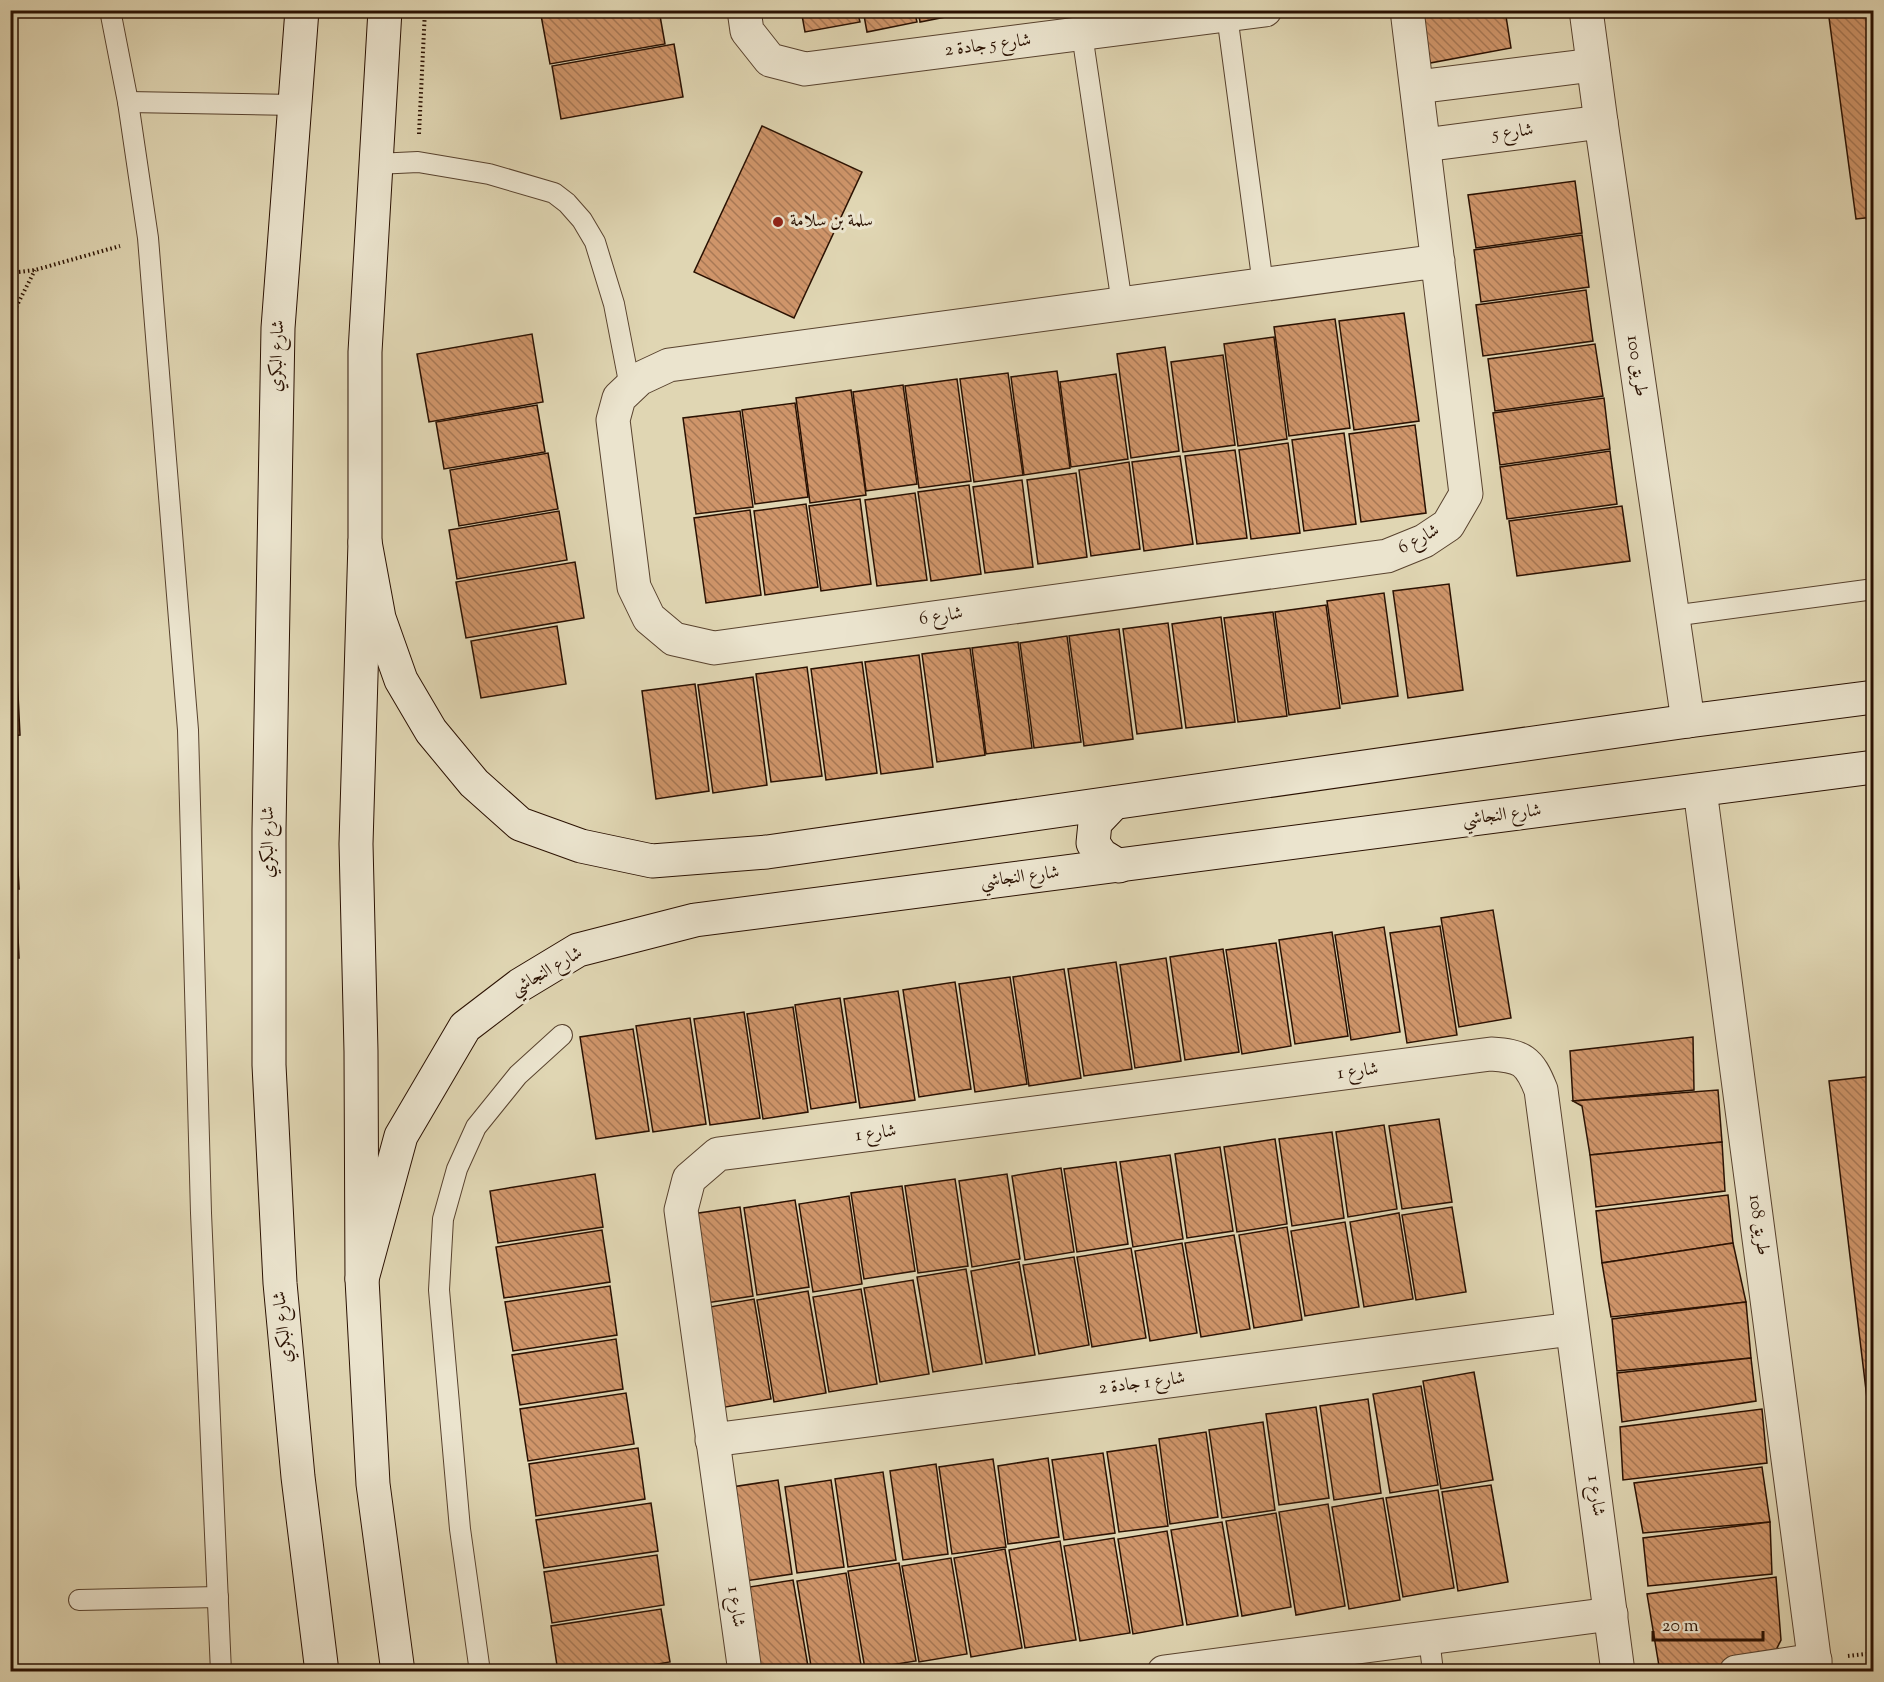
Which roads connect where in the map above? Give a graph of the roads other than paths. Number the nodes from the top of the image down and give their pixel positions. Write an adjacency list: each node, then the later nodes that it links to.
1 (110, 10): 12 (lane)
2 (302, 10): 13 (street, شارع البكري)
3 (385, 10): 16 (street)
4 (744, 10): 9 (street, شارع 5 جادة 2)
5 (1264, 10): 8 (street, شارع 5 جادة 2)
6 (1407, 10): 11 (street)
7 (1586, 10): 10 (street, طريق 100)
8 (1227, 15): 9 (street, شارع 5 جادة 2); 18 (lane)
9 (1082, 34): 19 (lane)
10 (1593, 65): 11 (street); 14 (street, طريق 100)
11 (1417, 87): 15 (street)
12 (128, 102): 13 (lane); 34 (lane)
13 (295, 105): 40 (street, شارع البكري)
14 (1601, 122): 15 (street, شارع 5); 23 (street, طريق 100)
15 (1424, 145): 17 (street)
16 (376, 164): 20 (lane); 21 (street)
17 (1438, 261): 18 (street, شارع 6); 20 (street, شارع 6)
18 (1263, 285): 19 (street, شارع 6)
19 (1122, 304): 20 (street, شارع 6)
20 (630, 387)
21 (365, 542): 28 (street); 31 (street)
22 (1874, 589): 23 (lane)
23 (1672, 616): 25 (street, طريق 100)
24 (1874, 697): 25 (street)
25 (1688, 721): 28 (street)
26 (1874, 767): 27 (street, شارع النجاشي)
27 (1700, 790): 29 (street, شارع النجاشي); 38 (street, طريق 108)
28 (1114, 803): 29 (street)
29 (1119, 866): 31 (street, شارع النجاشي)
30 (562, 1035): 42 (lane)
31 (362, 1279): 41 (street)
32 (1572, 1329): 33 (street, شارع 1 جادة 2); 33 (street, شارع 1); 36 (street, شارع 1)
33 (712, 1440): 43 (street, شارع 1)
34 (218, 1597): 35 (lane); 39 (lane)
35 (79, 1600)
36 (1611, 1614): 37 (street); 46 (street, شارع 1)
37 (1429, 1638): 44 (street); 45 (lane)
38 (1816, 1666): 47 (street, طريق 108)
39 (221, 1671)
40 (322, 1671)
41 (398, 1671)
42 (480, 1671)
43 (745, 1671)
44 (1164, 1671)
45 (1433, 1671)
46 (1618, 1671)
47 (1736, 1671)

